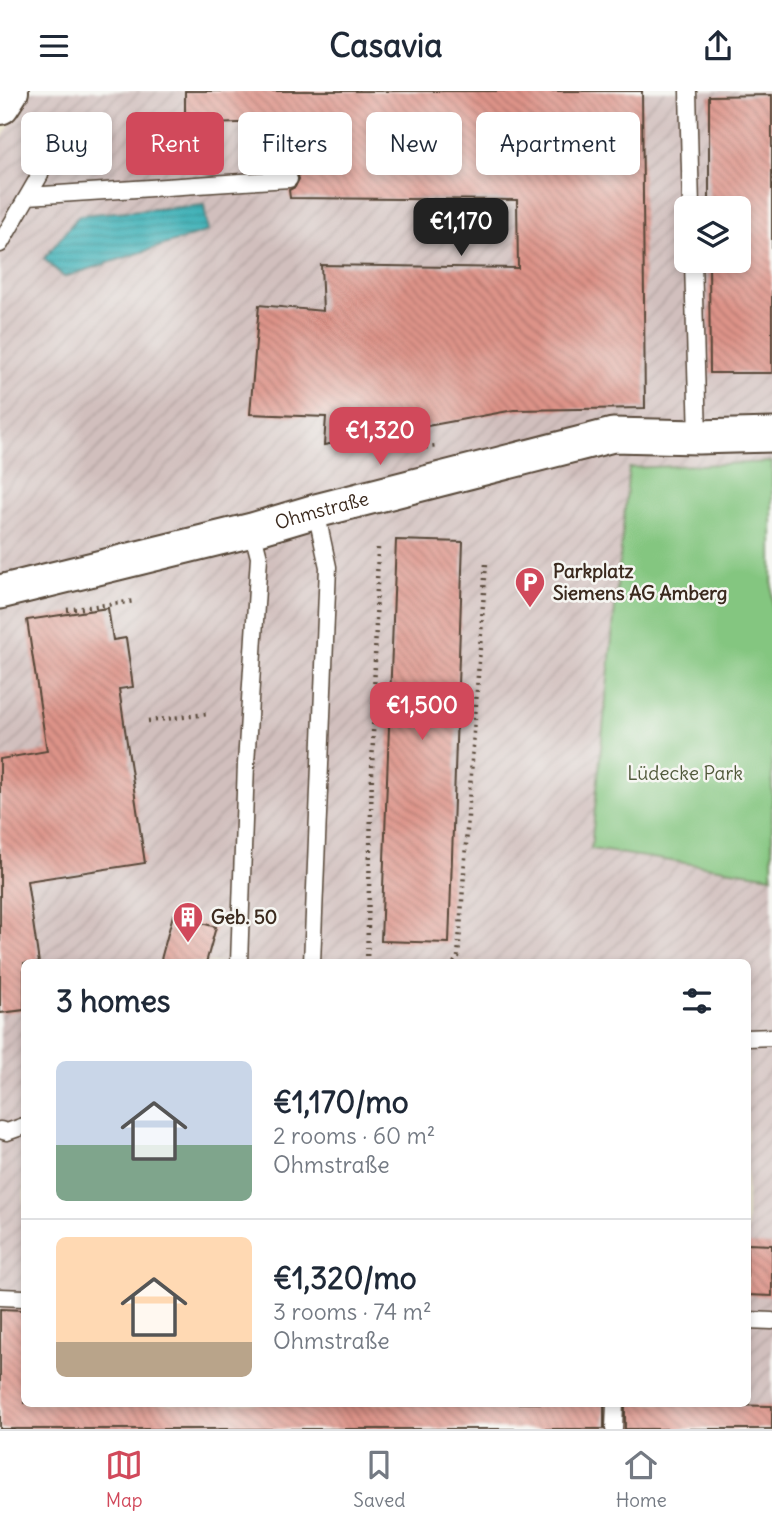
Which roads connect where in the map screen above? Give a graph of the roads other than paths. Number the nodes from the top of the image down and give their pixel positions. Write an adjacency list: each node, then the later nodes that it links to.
1 (9, 91): 3 (street)
2 (688, 91): 7 (lane)
3 (0, 105)
4 (40, 175): 6 (lane)
5 (289, 179): 6 (lane)
6 (28, 196): 8 (lane)
7 (691, 196)
8 (0, 244)
9 (692, 273): 11 (lane)
10 (772, 435): 11 (street, Ohmstraße)
11 (698, 437): 12 (street, Ohmstraße)
12 (316, 511): 13 (street, Ohmstraße); 16 (lane)
13 (252, 530): 14 (street, Ohmstraße); 15 (lane)
14 (0, 592)
15 (239, 959)
16 (313, 959)
17 (772, 1037): 18 (lane)
18 (751, 1038)
19 (21, 1127): 20 (lane)
20 (0, 1130)
21 (0, 1297): 22 (lane)
22 (21, 1298)
23 (751, 1319): 24 (lane)
24 (772, 1321)
25 (615, 1407): 26 (lane)
26 (614, 1429)

